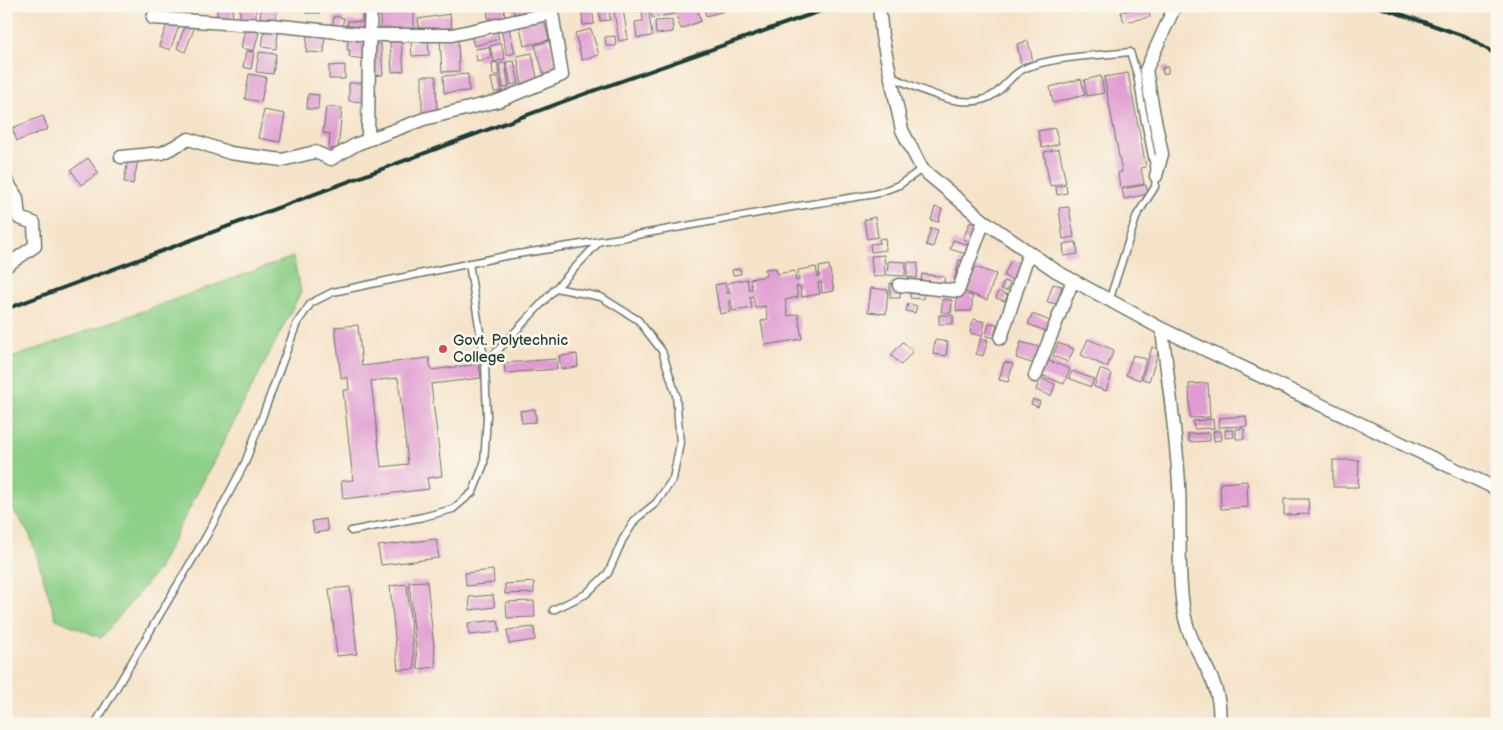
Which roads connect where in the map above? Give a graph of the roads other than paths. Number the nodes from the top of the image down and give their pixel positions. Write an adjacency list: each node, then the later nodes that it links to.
1 (158, 6): 6 (street)
2 (371, 6): 6 (street)
3 (879, 6): 7 (street)
4 (1175, 6): 11 (street)
5 (552, 9): 6 (street); 8 (street)
6 (369, 35): 8 (street)
7 (890, 76): 10 (street); 11 (lane)
8 (368, 140): 9 (street)
9 (121, 157)
10 (922, 170): 13 (street); 14 (lane)
11 (1156, 176): 21 (lane)
12 (6, 180): 17 (street)
13 (984, 221): 15 (street); 19 (street)
14 (600, 241): 16 (lane); 20 (lane)
15 (1029, 252): 18 (street); 23 (street)
16 (469, 263): 24 (lane); 29 (lane)
17 (6, 266)
18 (1072, 280): 21 (street); 25 (street)
19 (898, 285)
20 (556, 288): 24 (lane); 28 (lane)
21 (1109, 301): 22 (street)
22 (1162, 329): 26 (street); 30 (street)
23 (1001, 338)
24 (485, 364): 27 (lane)
25 (1035, 376)
26 (1497, 488)
27 (351, 531)
28 (553, 610)
29 (95, 724)
30 (1219, 724)

